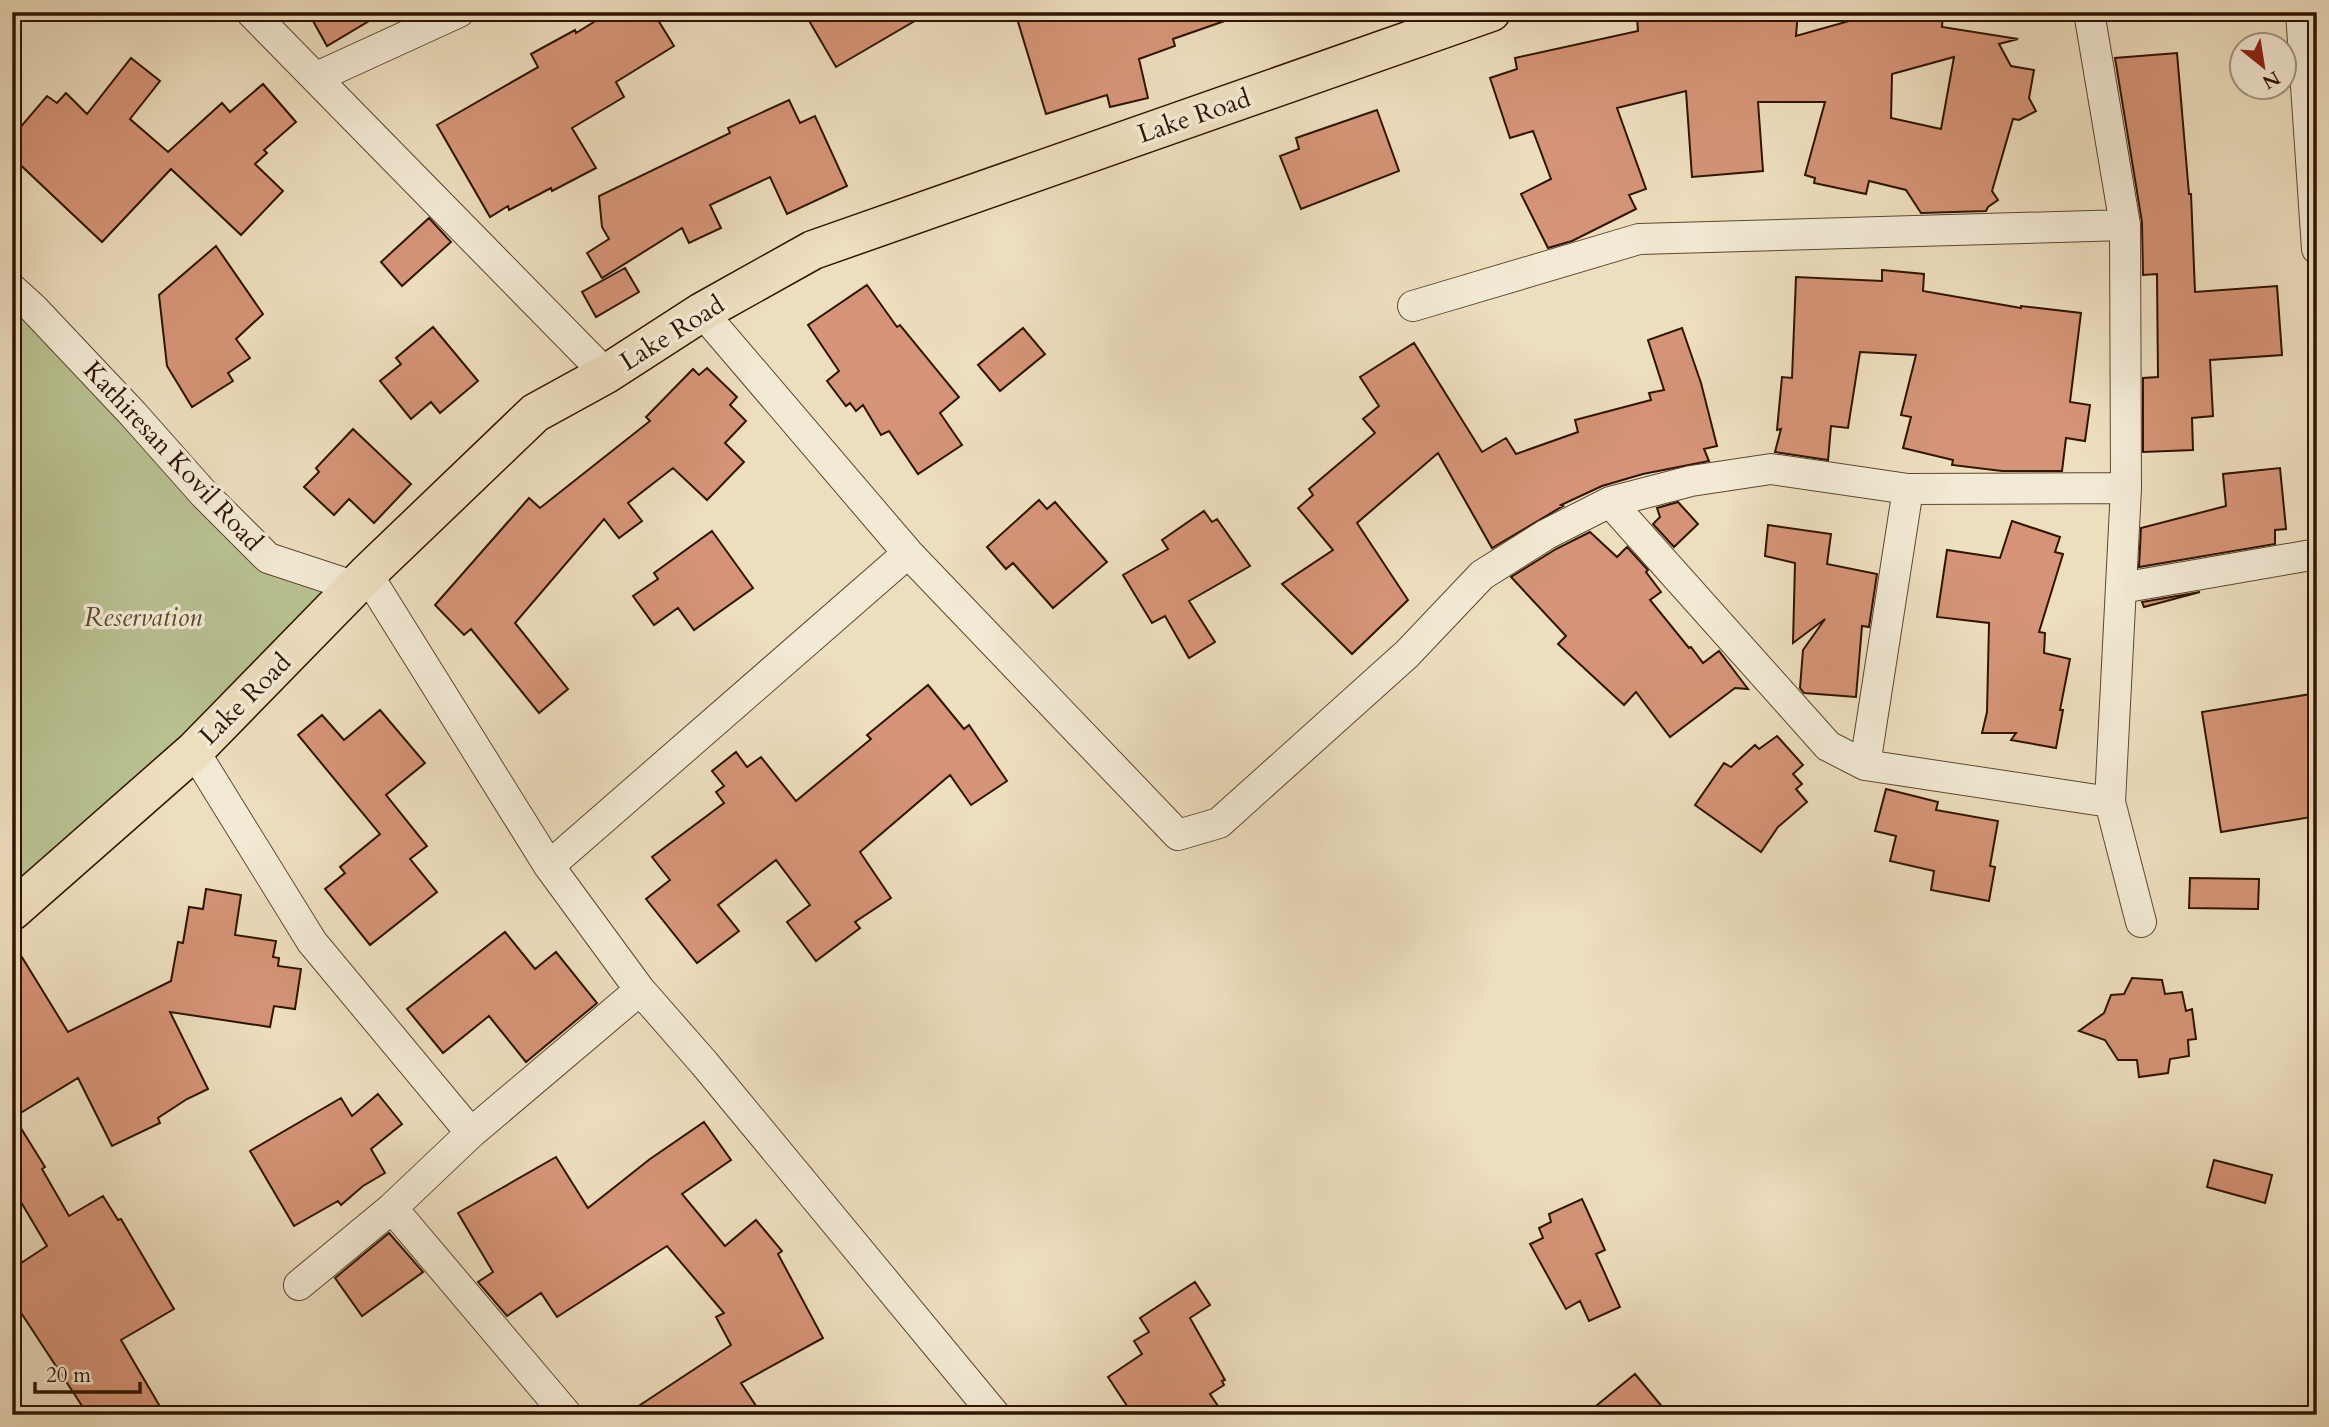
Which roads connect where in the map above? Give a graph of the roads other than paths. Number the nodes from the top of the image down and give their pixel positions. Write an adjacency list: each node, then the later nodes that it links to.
1 (251, 12): 6 (street)
2 (459, 12): 6 (street)
3 (1491, 12): 11 (main road, Lake Road)
4 (2089, 12): 7 (street)
5 (2301, 12): 8 (street)
6 (317, 77): 12 (street)
7 (2125, 225): 10 (street); 13 (street)
8 (2317, 249)
9 (12, 289): 18 (street, Kathiresan Kovil Road)
10 (1413, 306)
11 (702, 312): 12 (main road, Lake Road); 16 (street)
12 (606, 374): 18 (main road, Lake Road)
13 (2126, 488): 14 (street); 19 (street)
14 (1908, 489): 15 (street); 21 (street)
15 (1610, 502): 16 (street); 21 (street)
16 (908, 552): 23 (street)
17 (2317, 554): 19 (street)
18 (362, 581): 20 (main road, Lake Road); 23 (street)
19 (2122, 588): 22 (street)
20 (194, 751): 24 (main road, Lake Road); 27 (street)
21 (1866, 765): 22 (street)
22 (2110, 802): 25 (street)
23 (549, 866): 26 (street)
24 (12, 911)
25 (2141, 922)
26 (640, 990): 27 (street); 31 (street)
27 (471, 1133): 28 (street)
28 (392, 1208): 29 (street); 30 (street)
29 (299, 1286)
30 (567, 1415)
31 (995, 1415)

